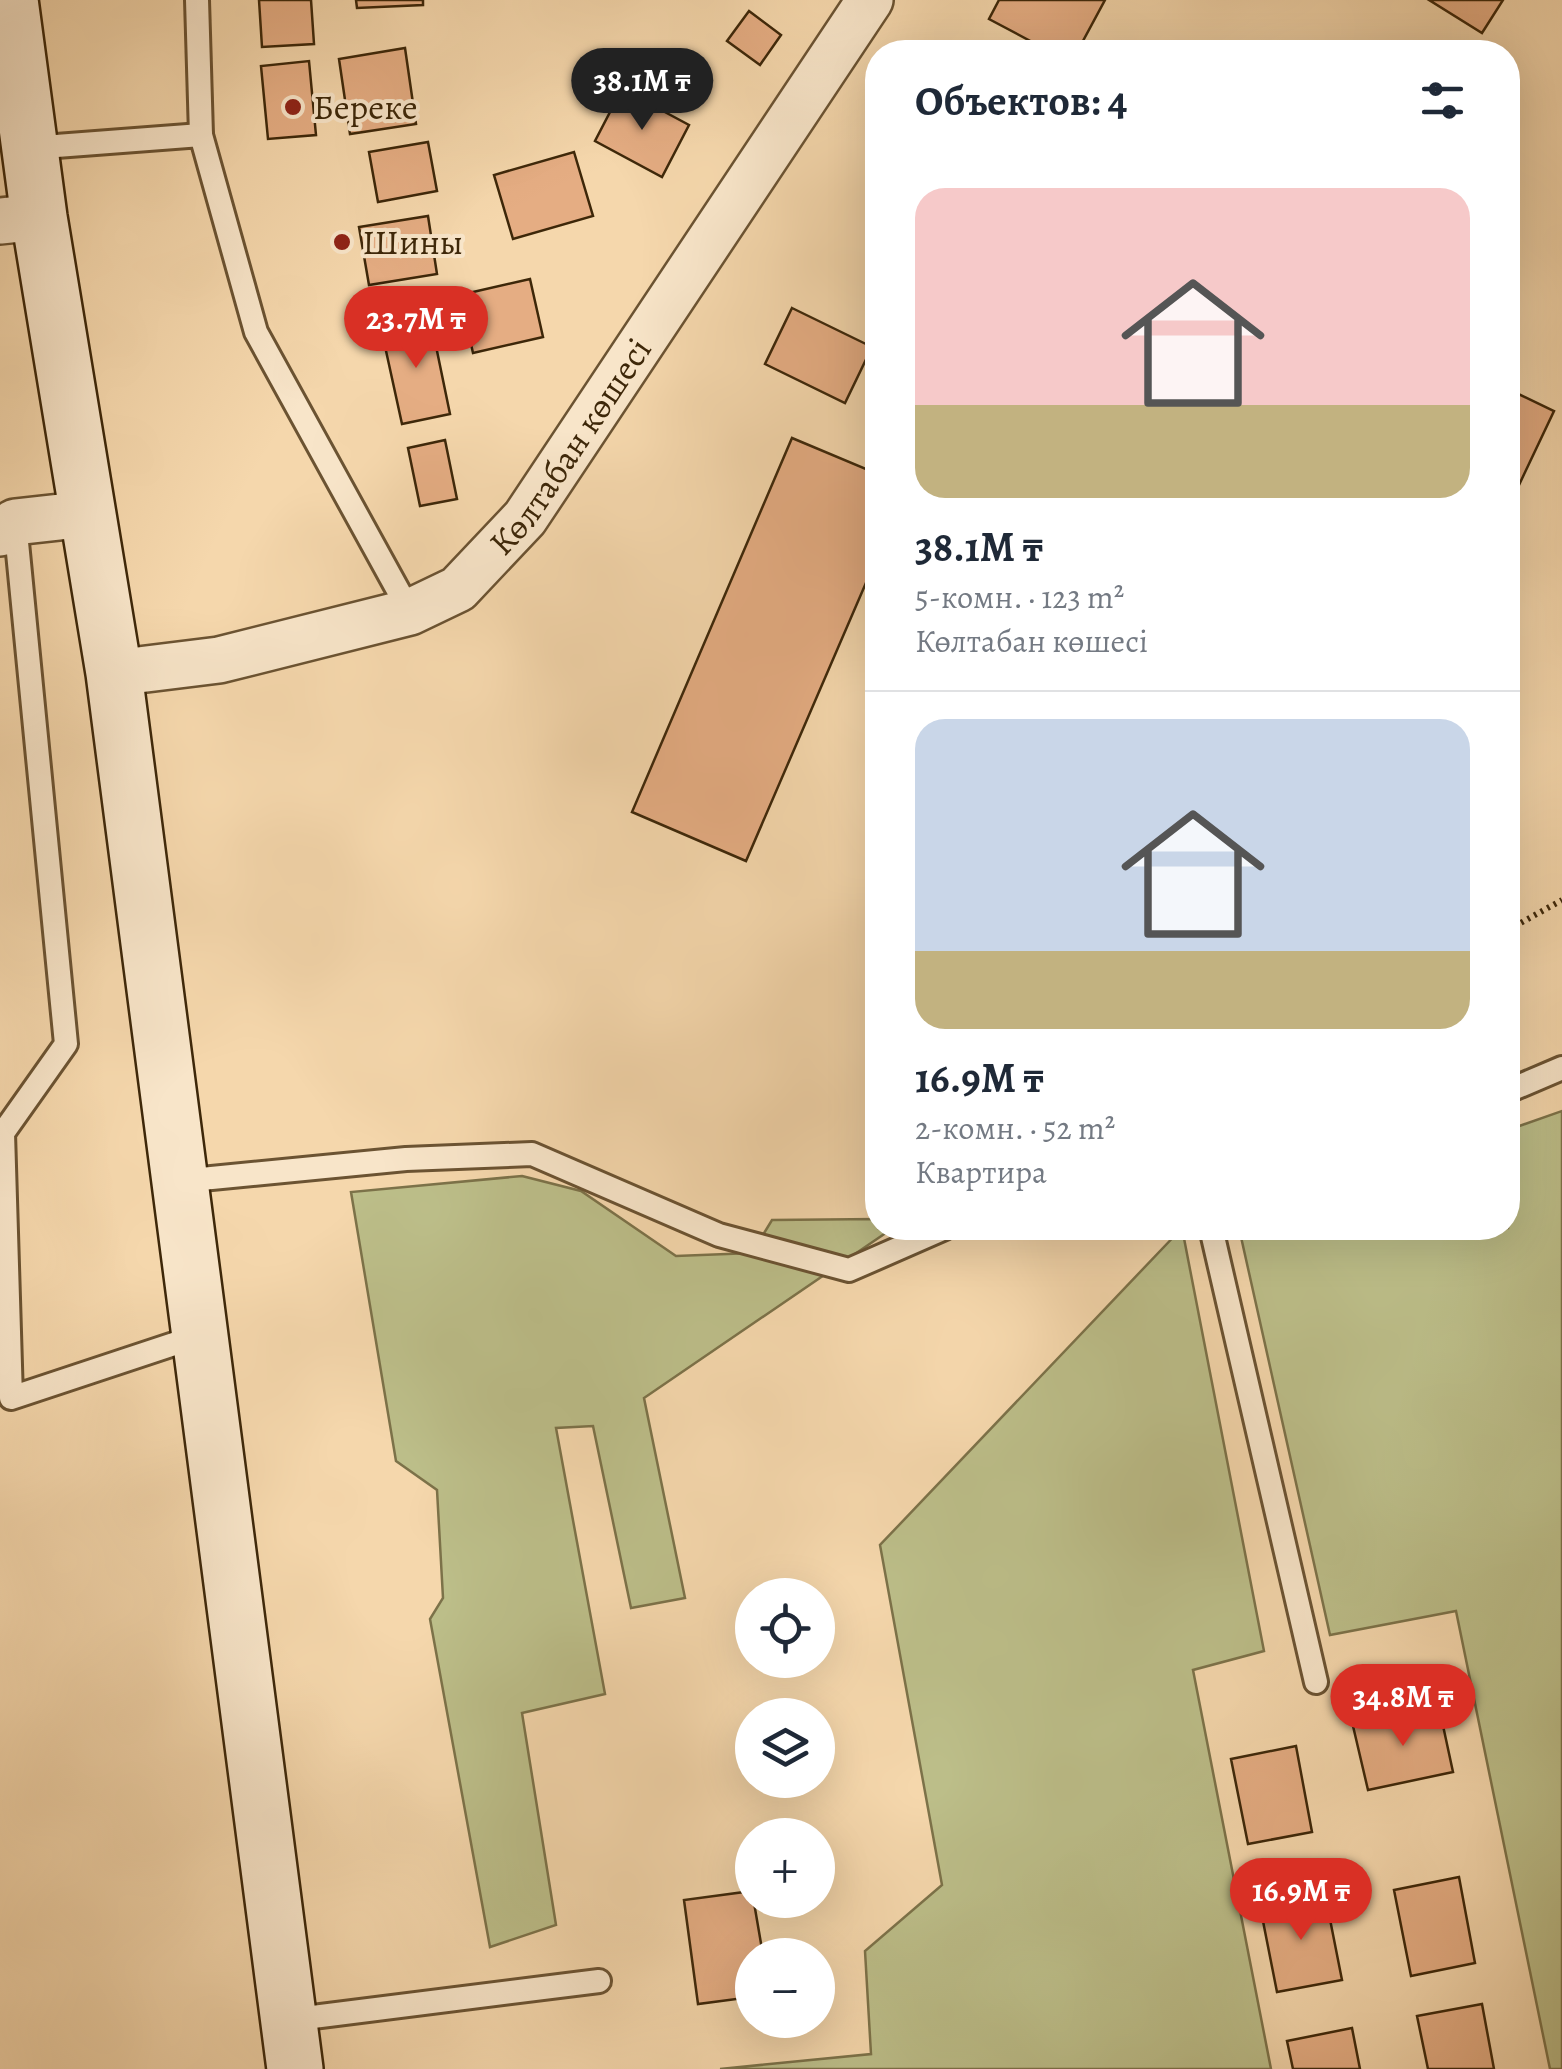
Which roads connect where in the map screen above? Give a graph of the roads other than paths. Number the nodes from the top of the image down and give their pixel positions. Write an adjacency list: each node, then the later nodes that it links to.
1 (10, 0): 5 (main road)
2 (198, 0): 4 (lane)
3 (870, 0): 9 (street, Көлтабан көшесі)
4 (201, 135): 5 (lane); 9 (lane)
5 (30, 148): 6 (main road)
6 (19, 219): 7 (main road)
7 (87, 514): 8 (street); 10 (main road)
8 (8, 527): 17 (lane)
9 (410, 612): 10 (street, Көлтабан көшесі)
10 (114, 673): 13 (main road)
11 (1562, 1068): 12 (lane)
12 (1520, 1085)
13 (181, 1181): 14 (lane); 16 (main road)
14 (919, 1240)
15 (1214, 1240): 18 (lane)
16 (201, 1335): 17 (lane); 20 (main road)
17 (6, 1401)
18 (1316, 1682)
19 (599, 1981): 20 (lane)
20 (292, 2045)

